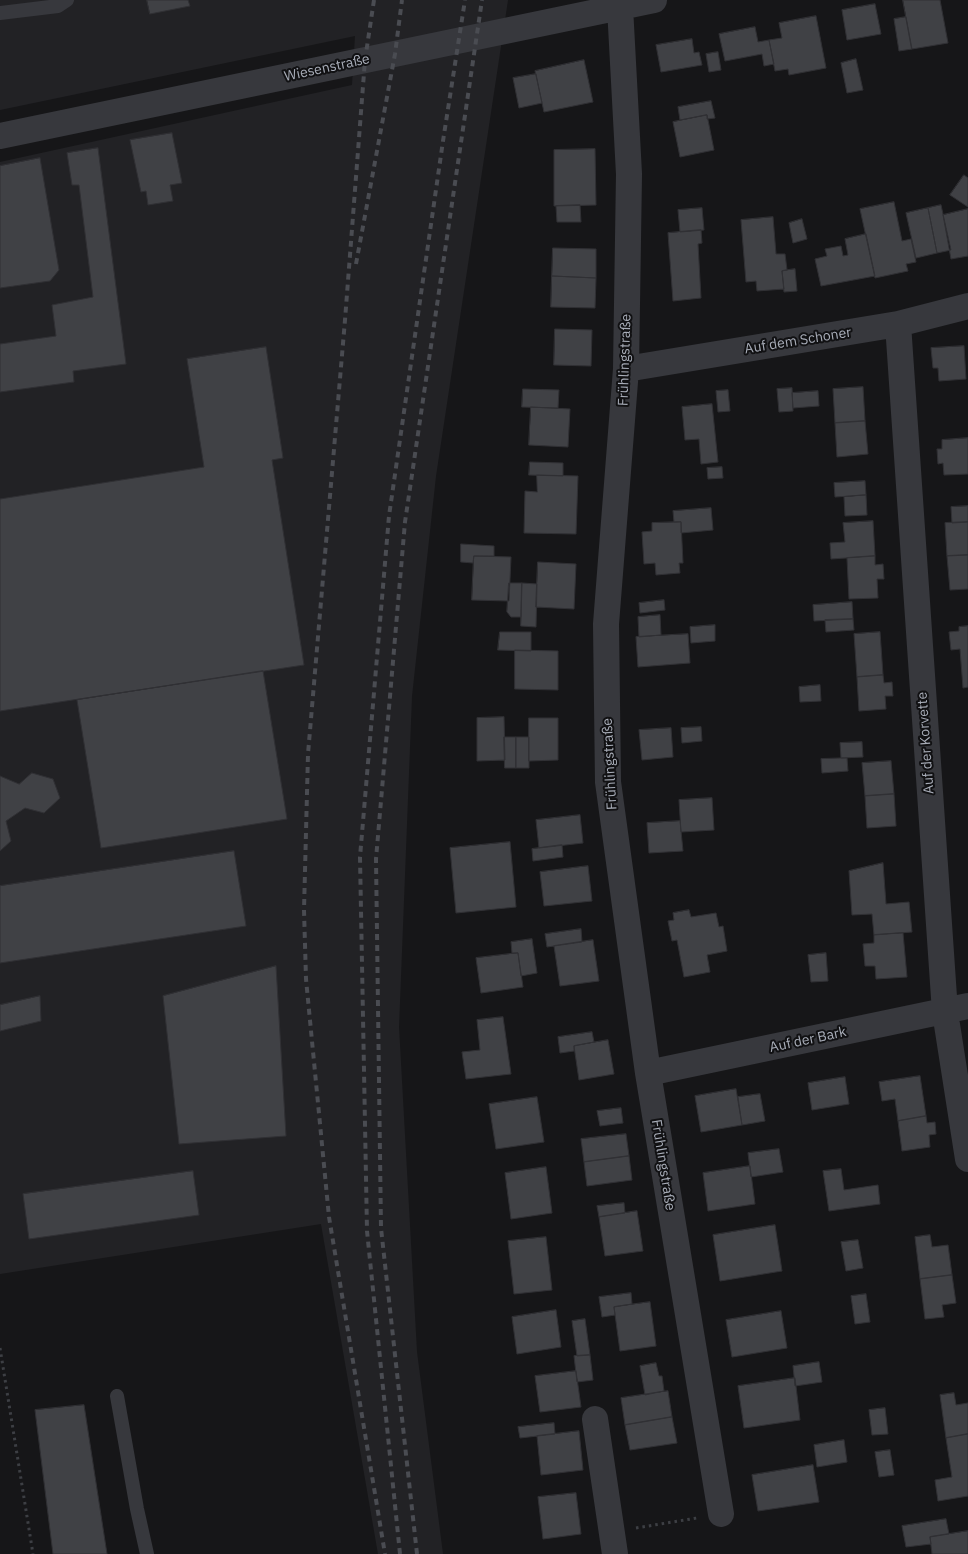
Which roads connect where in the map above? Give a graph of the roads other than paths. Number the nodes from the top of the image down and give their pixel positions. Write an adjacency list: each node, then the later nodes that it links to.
1 (67, 0): 4 (lane)
2 (654, 0): 3 (street, Wiesenstraße)
3 (620, 7): 5 (street, Wiesenstraße); 8 (street, Frühlingstraße)
4 (0, 13)
5 (0, 136)
6 (968, 306): 7 (street, Auf dem Schoner)
7 (898, 324): 8 (street, Auf dem Schoner); 9 (street, Auf der Korvette)
8 (626, 369): 10 (street, Frühlingstraße)
9 (956, 1009): 10 (street, Auf der Bark); 11 (street, Auf der Korvette)
10 (648, 1073): 14 (street, Frühlingstraße)
11 (968, 1160)
12 (117, 1396): 16 (lane)
13 (595, 1419): 15 (street)
14 (721, 1514)
15 (613, 1543)
16 (148, 1554)

